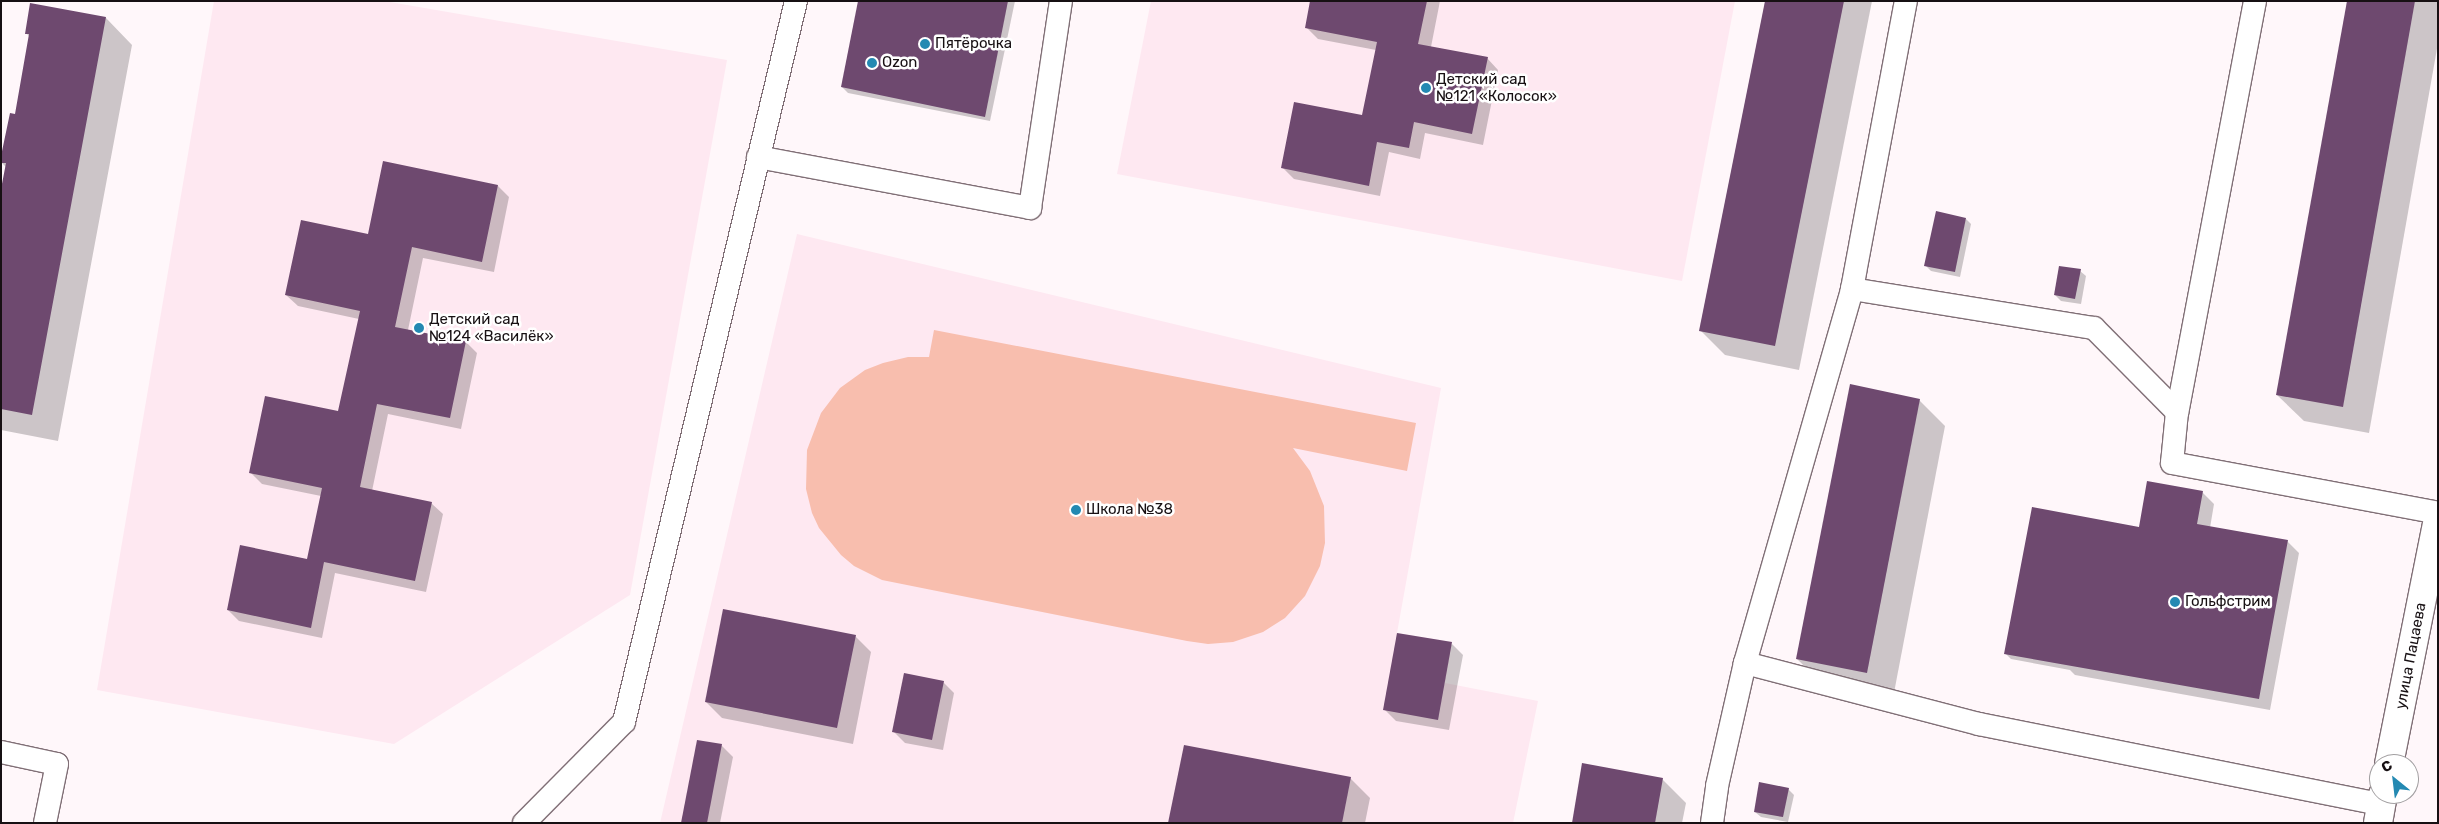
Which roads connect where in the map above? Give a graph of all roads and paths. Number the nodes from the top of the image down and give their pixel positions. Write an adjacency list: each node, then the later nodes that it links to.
1 (796, 1): 5 (lane)
2 (1061, 1): 5 (lane)
3 (1906, 1): 6 (lane)
4 (2255, 1): 7 (lane)
5 (758, 157): 15 (lane)
6 (1852, 290): 7 (lane); 10 (lane)
7 (2177, 412): 8 (lane)
8 (2438, 513)
9 (2438, 518): 12 (street, улица Пацаева)
10 (1745, 663): 13 (lane); 16 (lane)
11 (1, 752): 14 (lane)
12 (2391, 754)
13 (2381, 807)
14 (45, 823)
15 (524, 823)
16 (1712, 823)

